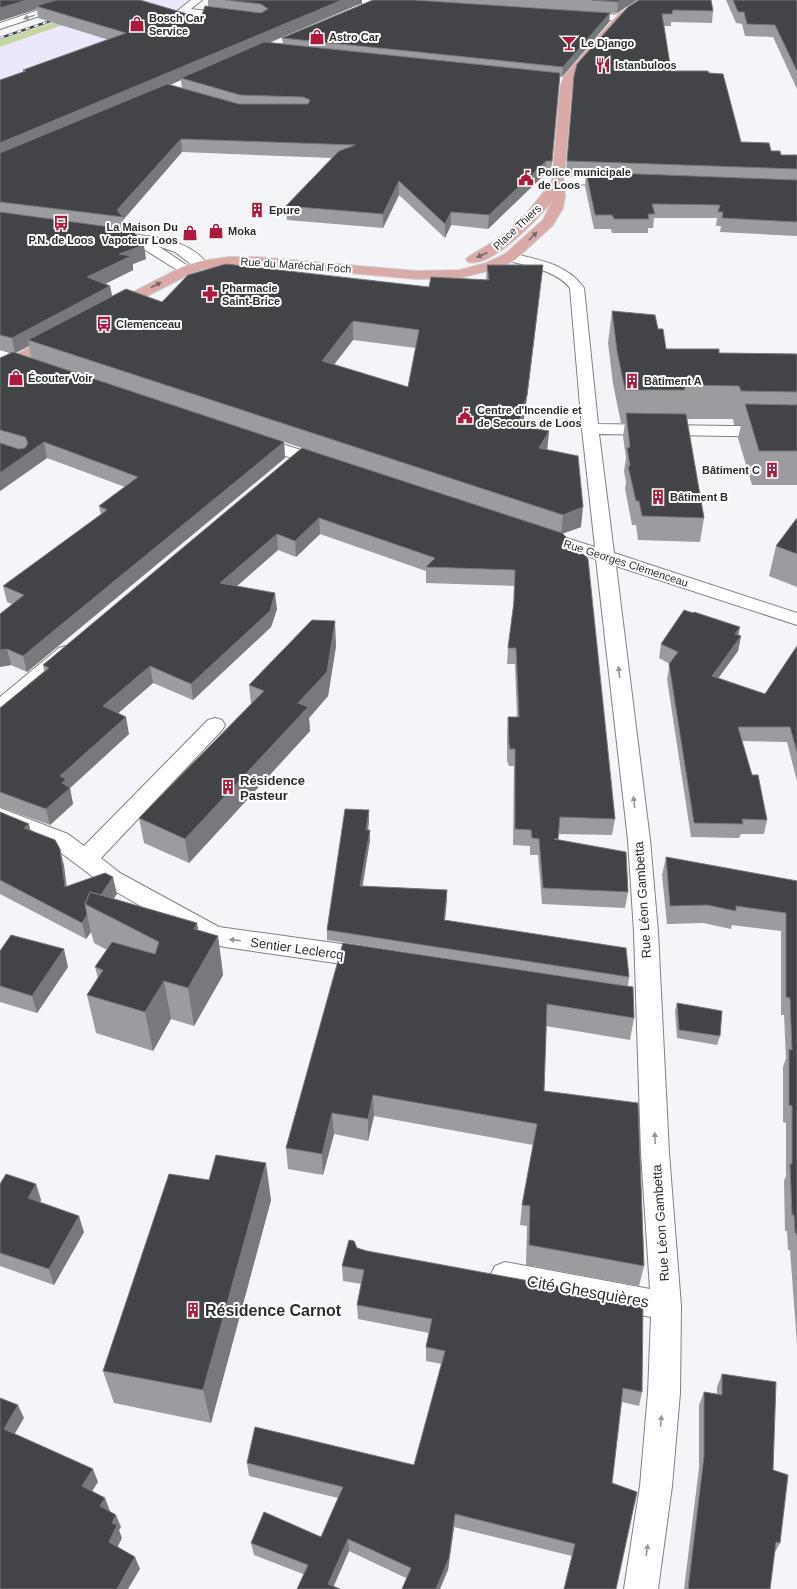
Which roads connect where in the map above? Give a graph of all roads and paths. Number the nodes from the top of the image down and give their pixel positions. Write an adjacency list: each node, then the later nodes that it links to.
1 (79, 0): 10 (street, one-way to 10)
2 (197, 0): 8 (street)
3 (647, 0): 9 (main road)
4 (378, 1): 5 (street); 6 (street)
5 (356, 5)
6 (412, 5)
7 (570, 15): 9 (street)
8 (240, 18)
9 (620, 18): 12 (main road)
10 (0, 26)
11 (554, 80): 12 (street)
12 (567, 82): 13 (main road)
13 (558, 180): 14 (street); 17 (main road, Place Thiers, one-way to 13); 20 (main road, Place Thiers, one-way to 20)
14 (630, 182)
15 (94, 234): 16 (street)
16 (125, 238): 18 (street); 19 (street)
17 (510, 257): 21 (main road, Place Thiers); 28 (street, Rue Léon Gambetta)
18 (174, 263): 19 (street); 19 (main road, Rue du Maréchal Foch, one-way to 19)
19 (193, 264): 20 (main road, Rue du Maréchal Foch); 21 (main road, Rue du Maréchal Foch)
20 (425, 267)
21 (449, 275)
22 (57, 324): 24 (main road)
23 (72, 330): 25 (main road)
24 (0, 354): 25 (street)
25 (16, 360): 26 (main road); 27 (street)
26 (0, 369)
27 (46, 370)
28 (590, 429): 29 (street); 35 (street, Rue Léon Gambetta)
29 (797, 432)
30 (245, 437): 31 (street)
31 (300, 456): 32 (street); 33 (street)
32 (334, 467)
33 (283, 470)
34 (531, 532): 35 (street, Rue Georges Clemenceau)
35 (606, 557): 36 (street, Rue Georges Clemenceau); 45 (street, Rue Léon Gambetta, one-way to 35)
36 (797, 620)
37 (78, 642): 38 (street)
38 (9, 689): 39 (street)
39 (0, 708)
40 (215, 725): 42 (street)
41 (0, 816): 42 (street, Sentier Leclercq)
42 (87, 858): 43 (street, Sentier Leclercq, one-way to 42)
43 (396, 962)
44 (478, 1271): 45 (street, Cité Ghesquières)
45 (666, 1306): 46 (street, Rue Léon Gambetta, one-way to 45)
46 (641, 1589)

